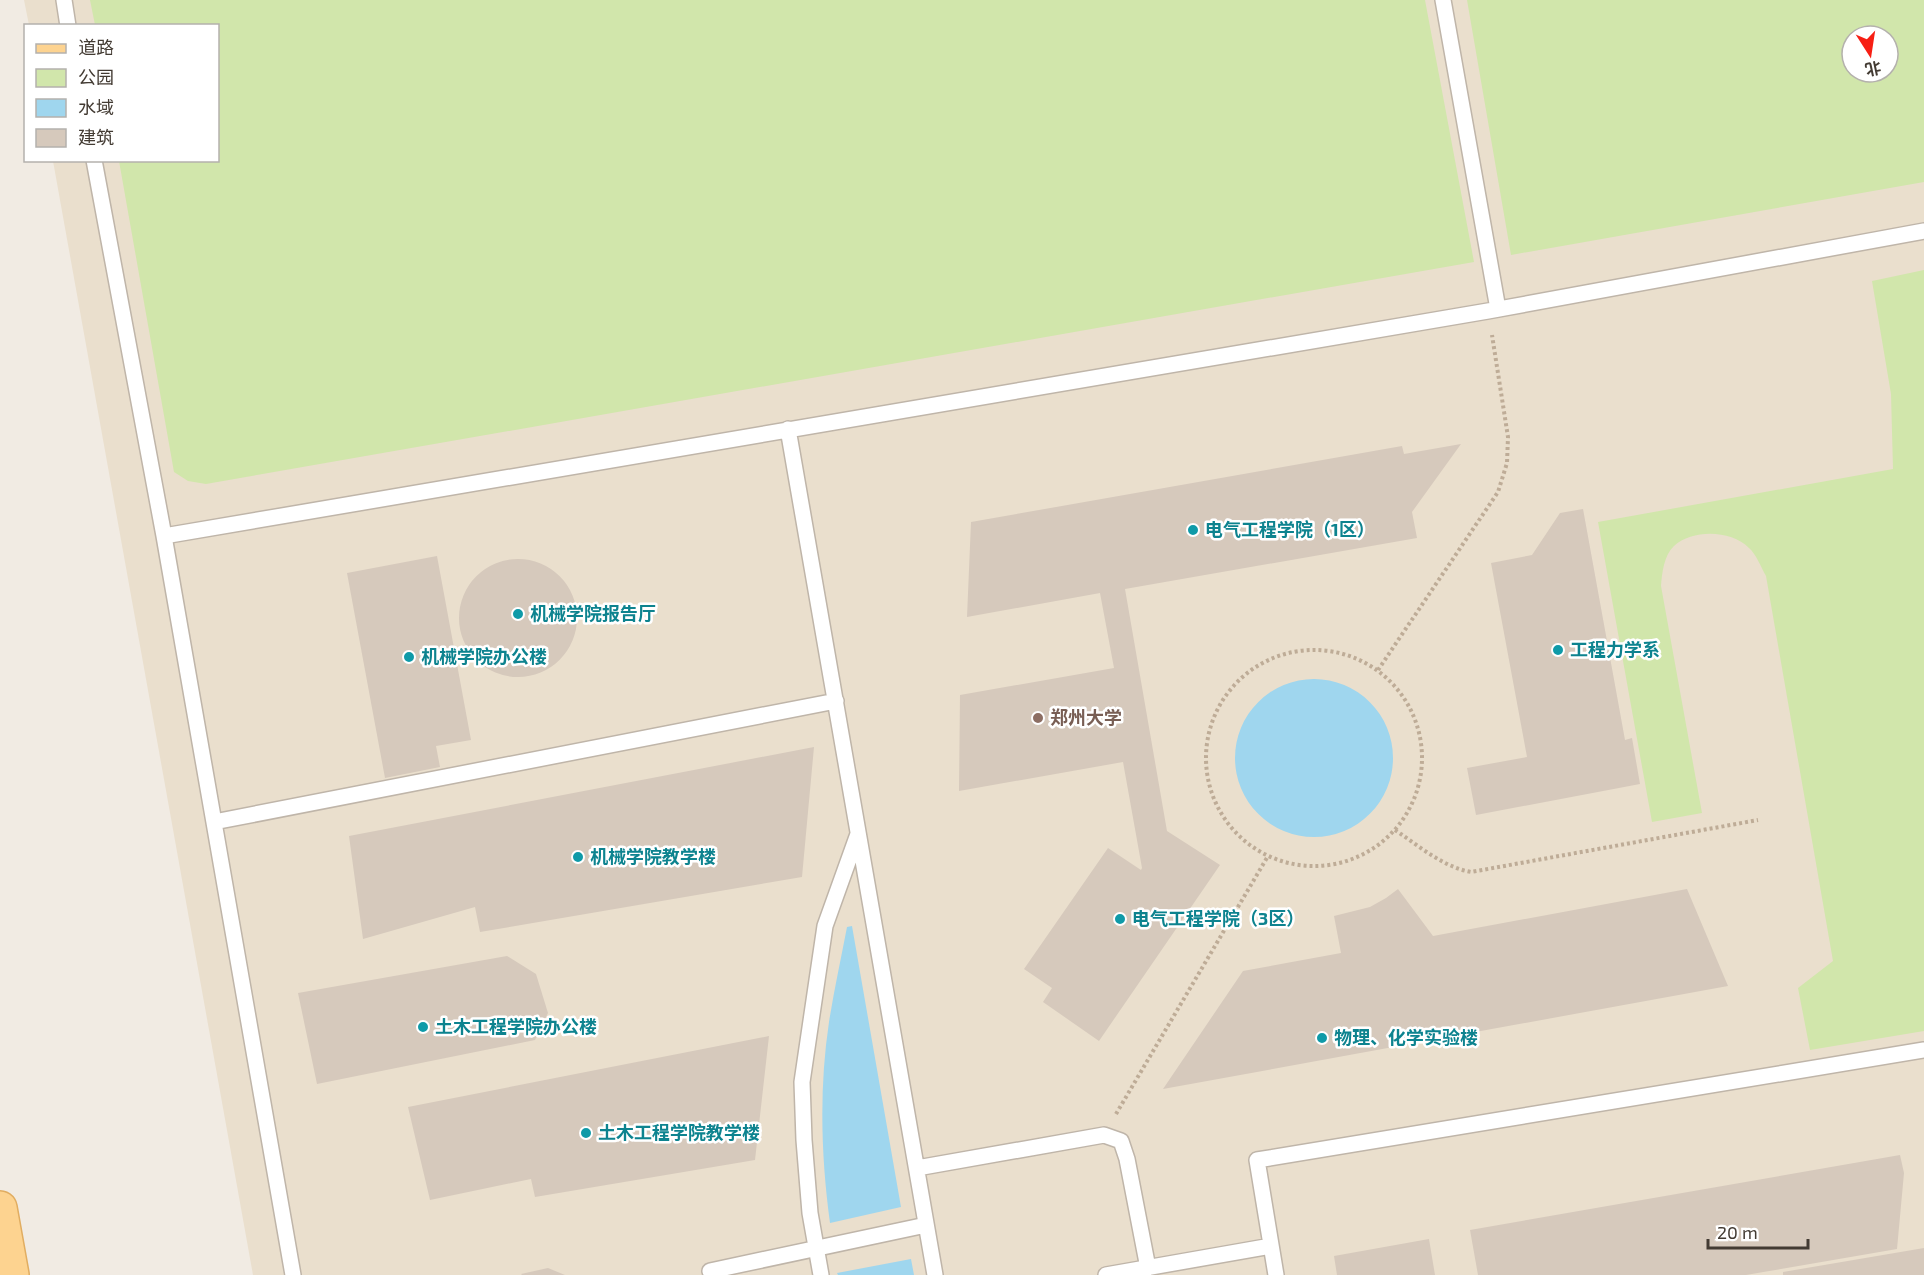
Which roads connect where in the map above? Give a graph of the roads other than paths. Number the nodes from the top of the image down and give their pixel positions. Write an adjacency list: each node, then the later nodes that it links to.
1 (64, 0): 3 (lane)
2 (1443, 0): 6 (lane)
3 (68, 24)
4 (94, 162): 8 (lane)
5 (1924, 231): 6 (lane)
6 (1493, 310): 7 (lane)
7 (788, 429): 8 (lane); 9 (lane)
8 (164, 536): 10 (lane)
9 (836, 701): 10 (lane); 11 (lane)
10 (214, 822): 21 (lane)
11 (858, 833): 13 (lane); 17 (lane)
12 (1924, 1050): 16 (lane)
13 (917, 1168): 15 (lane); 18 (lane)
14 (0, 1208): 20 (main road)
15 (926, 1225): 17 (lane); 23 (lane)
16 (1271, 1246): 18 (lane); 25 (lane)
17 (816, 1248): 19 (lane); 22 (lane)
18 (1148, 1268): 24 (lane)
19 (710, 1271)
20 (12, 1275)
21 (293, 1275)
22 (821, 1275)
23 (935, 1275)
24 (1106, 1275)
25 (1276, 1275)

